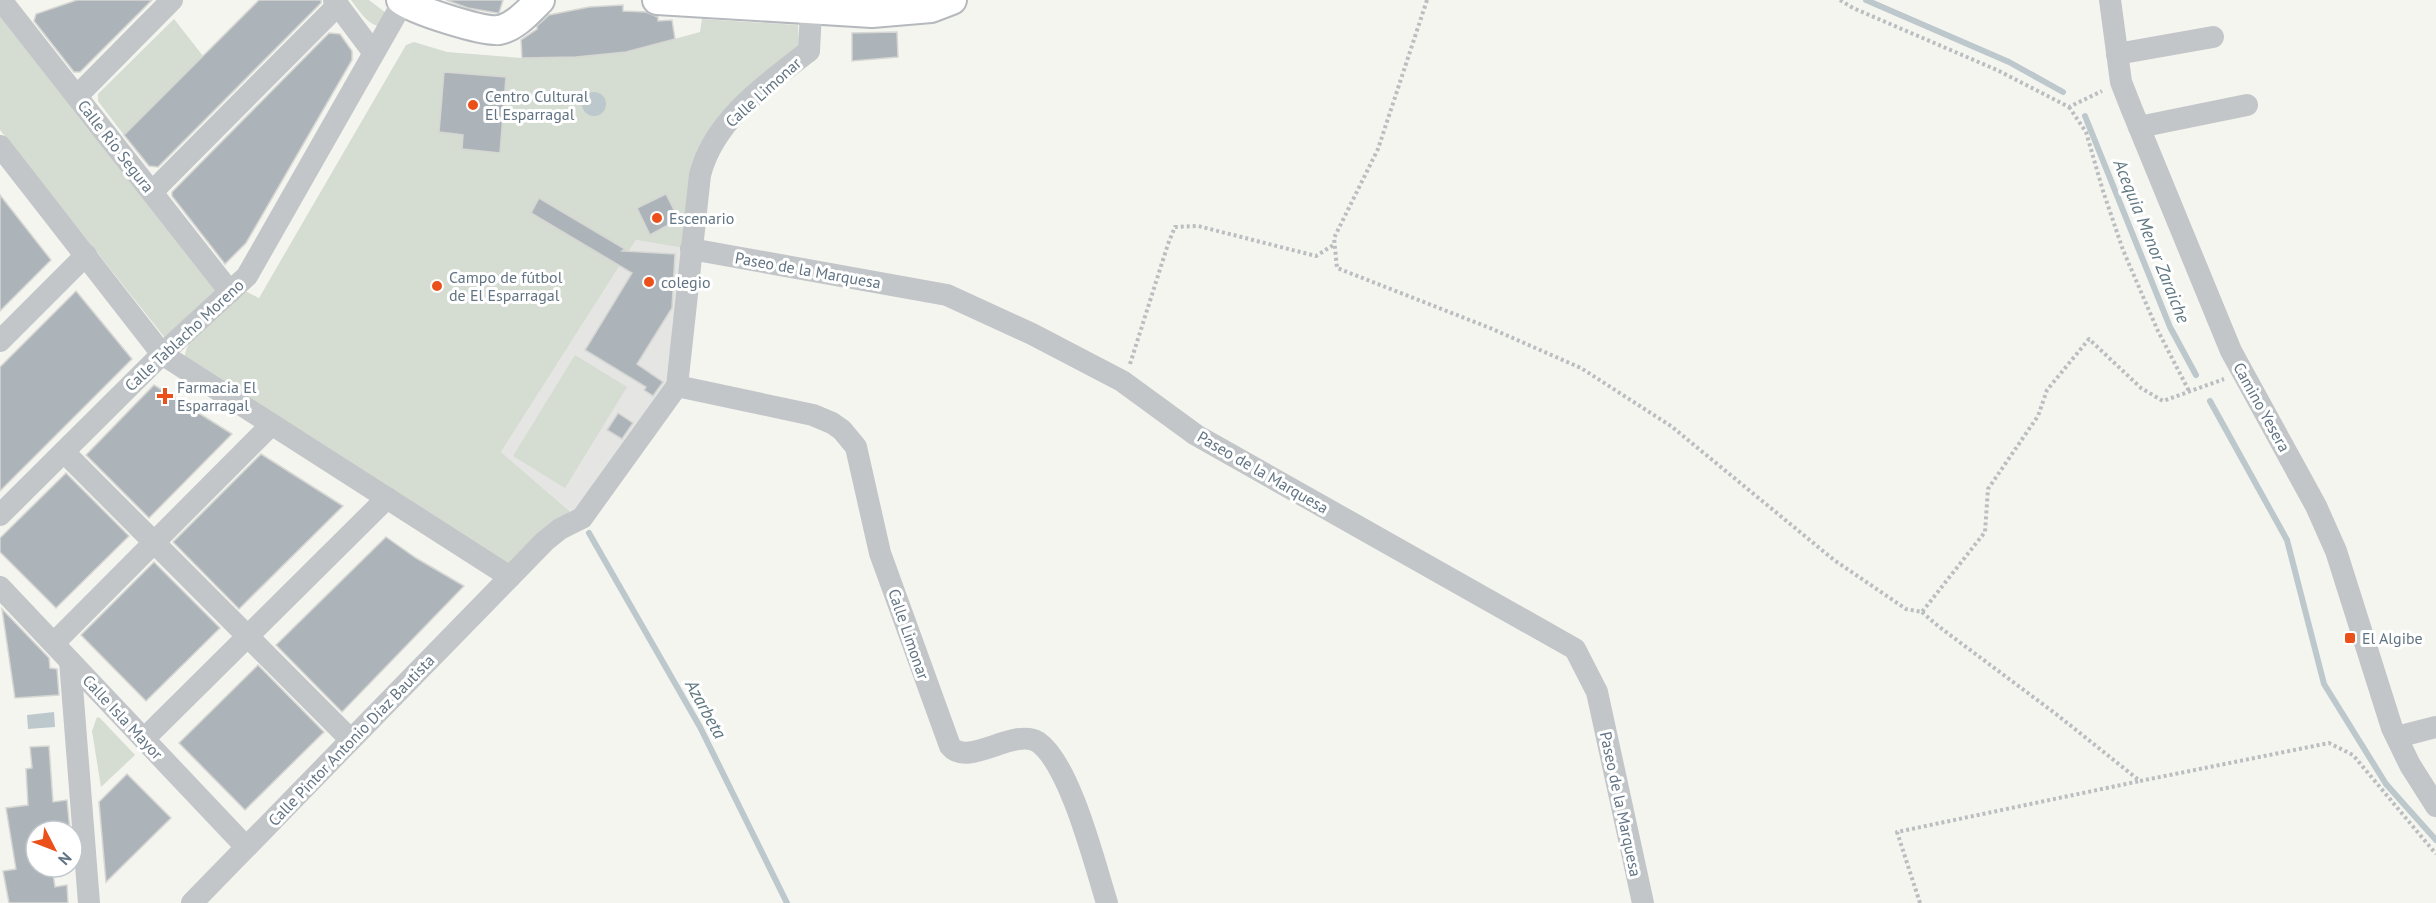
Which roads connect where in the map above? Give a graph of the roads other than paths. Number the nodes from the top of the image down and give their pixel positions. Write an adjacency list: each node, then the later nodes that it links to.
1 (172, 0): 14 (street)
2 (540, 0): 7 (main road)
3 (657, 0): 9 (main road)
4 (952, 0): 10 (main road)
5 (2110, 0): 13 (street, Camino Yesera)
6 (4, 1): 14 (street, Calle Río Segura)
7 (402, 1): 12 (street, Calle Tablacho Moreno)
8 (336, 3): 12 (street); 18 (street)
9 (738, 3): 10 (main road)
10 (803, 7): 19 (street, Calle Limonar)
11 (2213, 37): 13 (street)
12 (374, 52): 21 (street, Calle Tablacho Moreno)
13 (2117, 54): 16 (street, Camino Yesera)
14 (77, 96): 18 (street, Calle Río Segura)
15 (2247, 105): 16 (street)
16 (2139, 127): 36 (street, Camino Yesera)
17 (3, 156): 20 (street)
18 (152, 192): 21 (street, Calle Río Segura)
19 (691, 249): 24 (street, Calle Limonar); 44 (street, Paseo de la Marquesa)
20 (86, 255): 22 (street); 23 (street)
21 (230, 292): 23 (street, Calle Tablacho Moreno)
22 (0, 340)
23 (162, 354): 25 (street); 26 (street, Calle Tablacho Moreno)
24 (677, 386): 30 (street, Calle Limonar); 43 (street, Calle Limonar)
25 (271, 425): 27 (street); 29 (street)
26 (64, 452): 28 (street, Calle Tablacho Moreno); 29 (street)
27 (387, 498): 30 (street); 32 (street)
28 (0, 515)
29 (155, 543): 32 (street); 33 (street)
30 (510, 577): 38 (street, Calle Pintor Antonio Díaz Bautista)
31 (0, 587): 33 (street, Calle Isla Mayor)
32 (248, 637): 37 (street); 38 (street)
33 (54, 643): 34 (street, Calle Isla Mayor)
34 (70, 661): 37 (street, Calle Isla Mayor); 41 (street)
35 (2436, 727): 36 (street)
36 (2397, 737): 39 (street, Camino Yesera)
37 (144, 739): 40 (street, Calle Isla Mayor)
38 (351, 740): 40 (street, Calle Pintor Antonio Díaz Bautista)
39 (2436, 806)
40 (246, 847): 42 (street, Calle Pintor Antonio Díaz Bautista)
41 (89, 903)
42 (192, 903)
43 (1107, 903)
44 (1643, 903)

